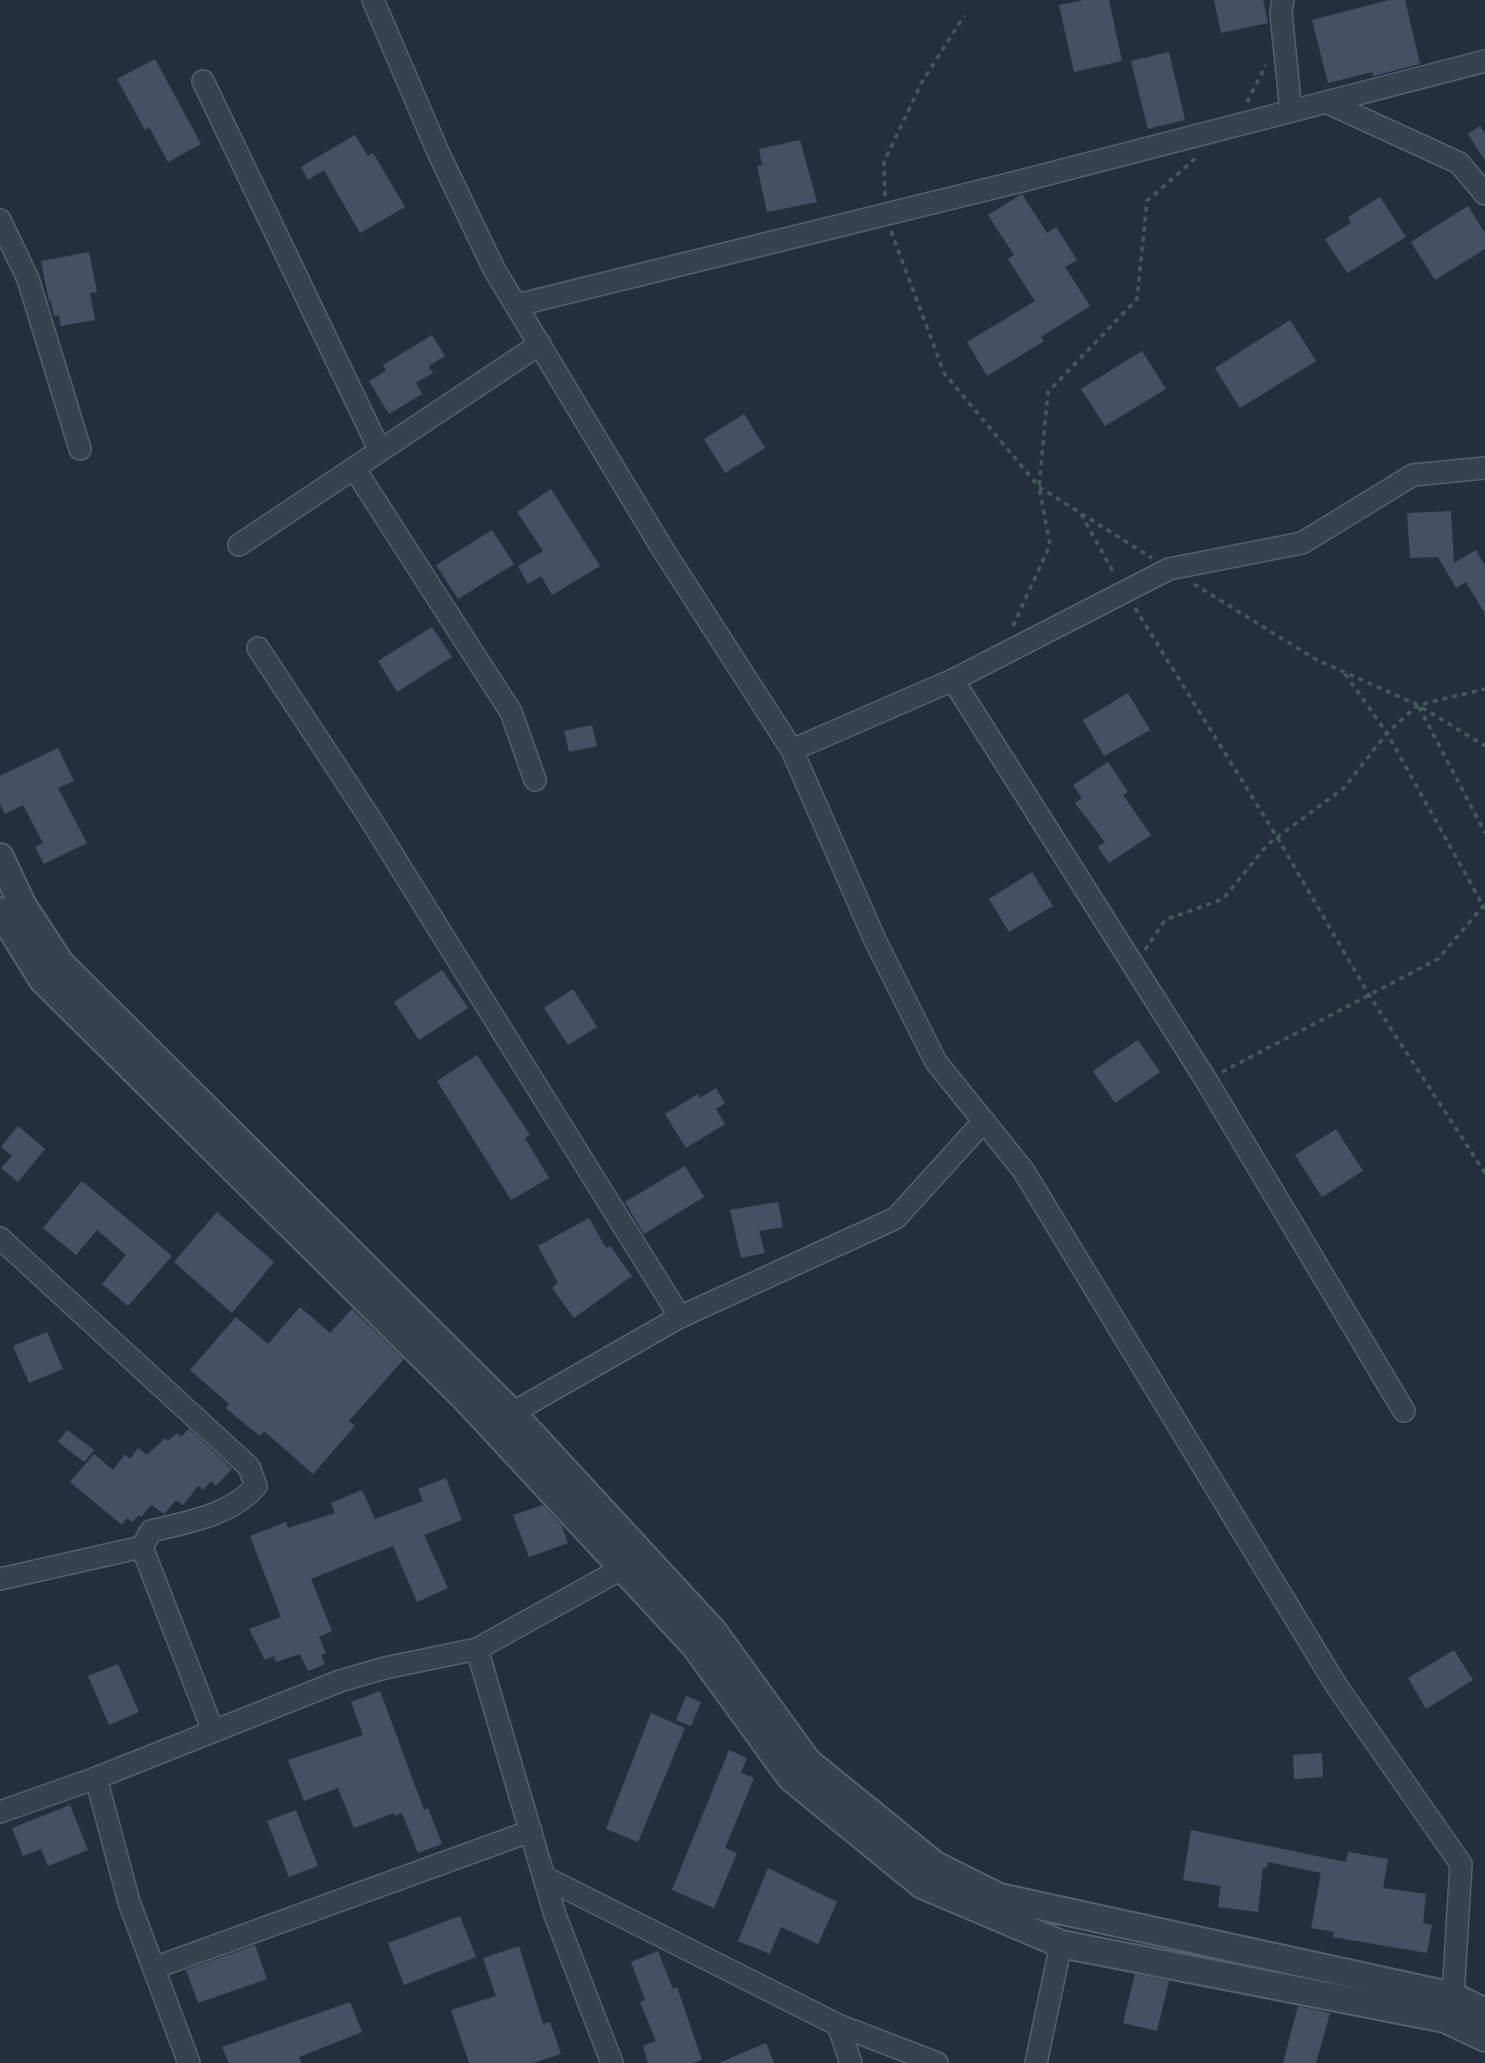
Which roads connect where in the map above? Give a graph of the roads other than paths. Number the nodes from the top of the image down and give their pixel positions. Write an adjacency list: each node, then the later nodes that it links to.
1 (373, 0): 9 (street)
2 (1283, 0): 6 (street)
3 (1485, 61): 5 (street)
4 (203, 81): 12 (street)
5 (1326, 102): 6 (street); 7 (street)
6 (1291, 111): 9 (street)
7 (1485, 194)
8 (0, 220): 11 (street)
9 (517, 305): 10 (street)
10 (540, 344): 12 (street); 18 (street)
11 (80, 449)
12 (380, 451): 13 (street)
13 (354, 468): 15 (street); 19 (street)
14 (1485, 468): 17 (street)
15 (239, 545)
16 (258, 648): 24 (street)
17 (953, 680): 18 (street); 25 (street)
18 (792, 750): 22 (street)
19 (535, 780)
20 (0, 857): 26 (street)
21 (0, 911): 28 (street)
22 (984, 1122): 24 (street); 38 (street)
23 (0, 1238): 27 (street)
24 (680, 1317): 26 (street)
25 (1405, 1411)
26 (512, 1413): 38 (street)
27 (142, 1547): 29 (street); 31 (street)
28 (623, 1568): 30 (street); 36 (street)
29 (0, 1579)
30 (477, 1649): 31 (street); 34 (street)
31 (213, 1731): 32 (street)
32 (96, 1778): 33 (street); 37 (street)
33 (0, 1812)
34 (531, 1831): 35 (street); 37 (street)
35 (544, 1877): 40 (street); 43 (street)
36 (1061, 1944): 41 (street); 46 (street)
37 (154, 1968): 42 (street)
38 (1453, 1996): 39 (street)
39 (1485, 2012)
40 (838, 2025): 44 (street); 45 (street)
41 (1485, 2038)
42 (189, 2063)
43 (612, 2063)
44 (851, 2063)
45 (937, 2063)
46 (1036, 2063)

